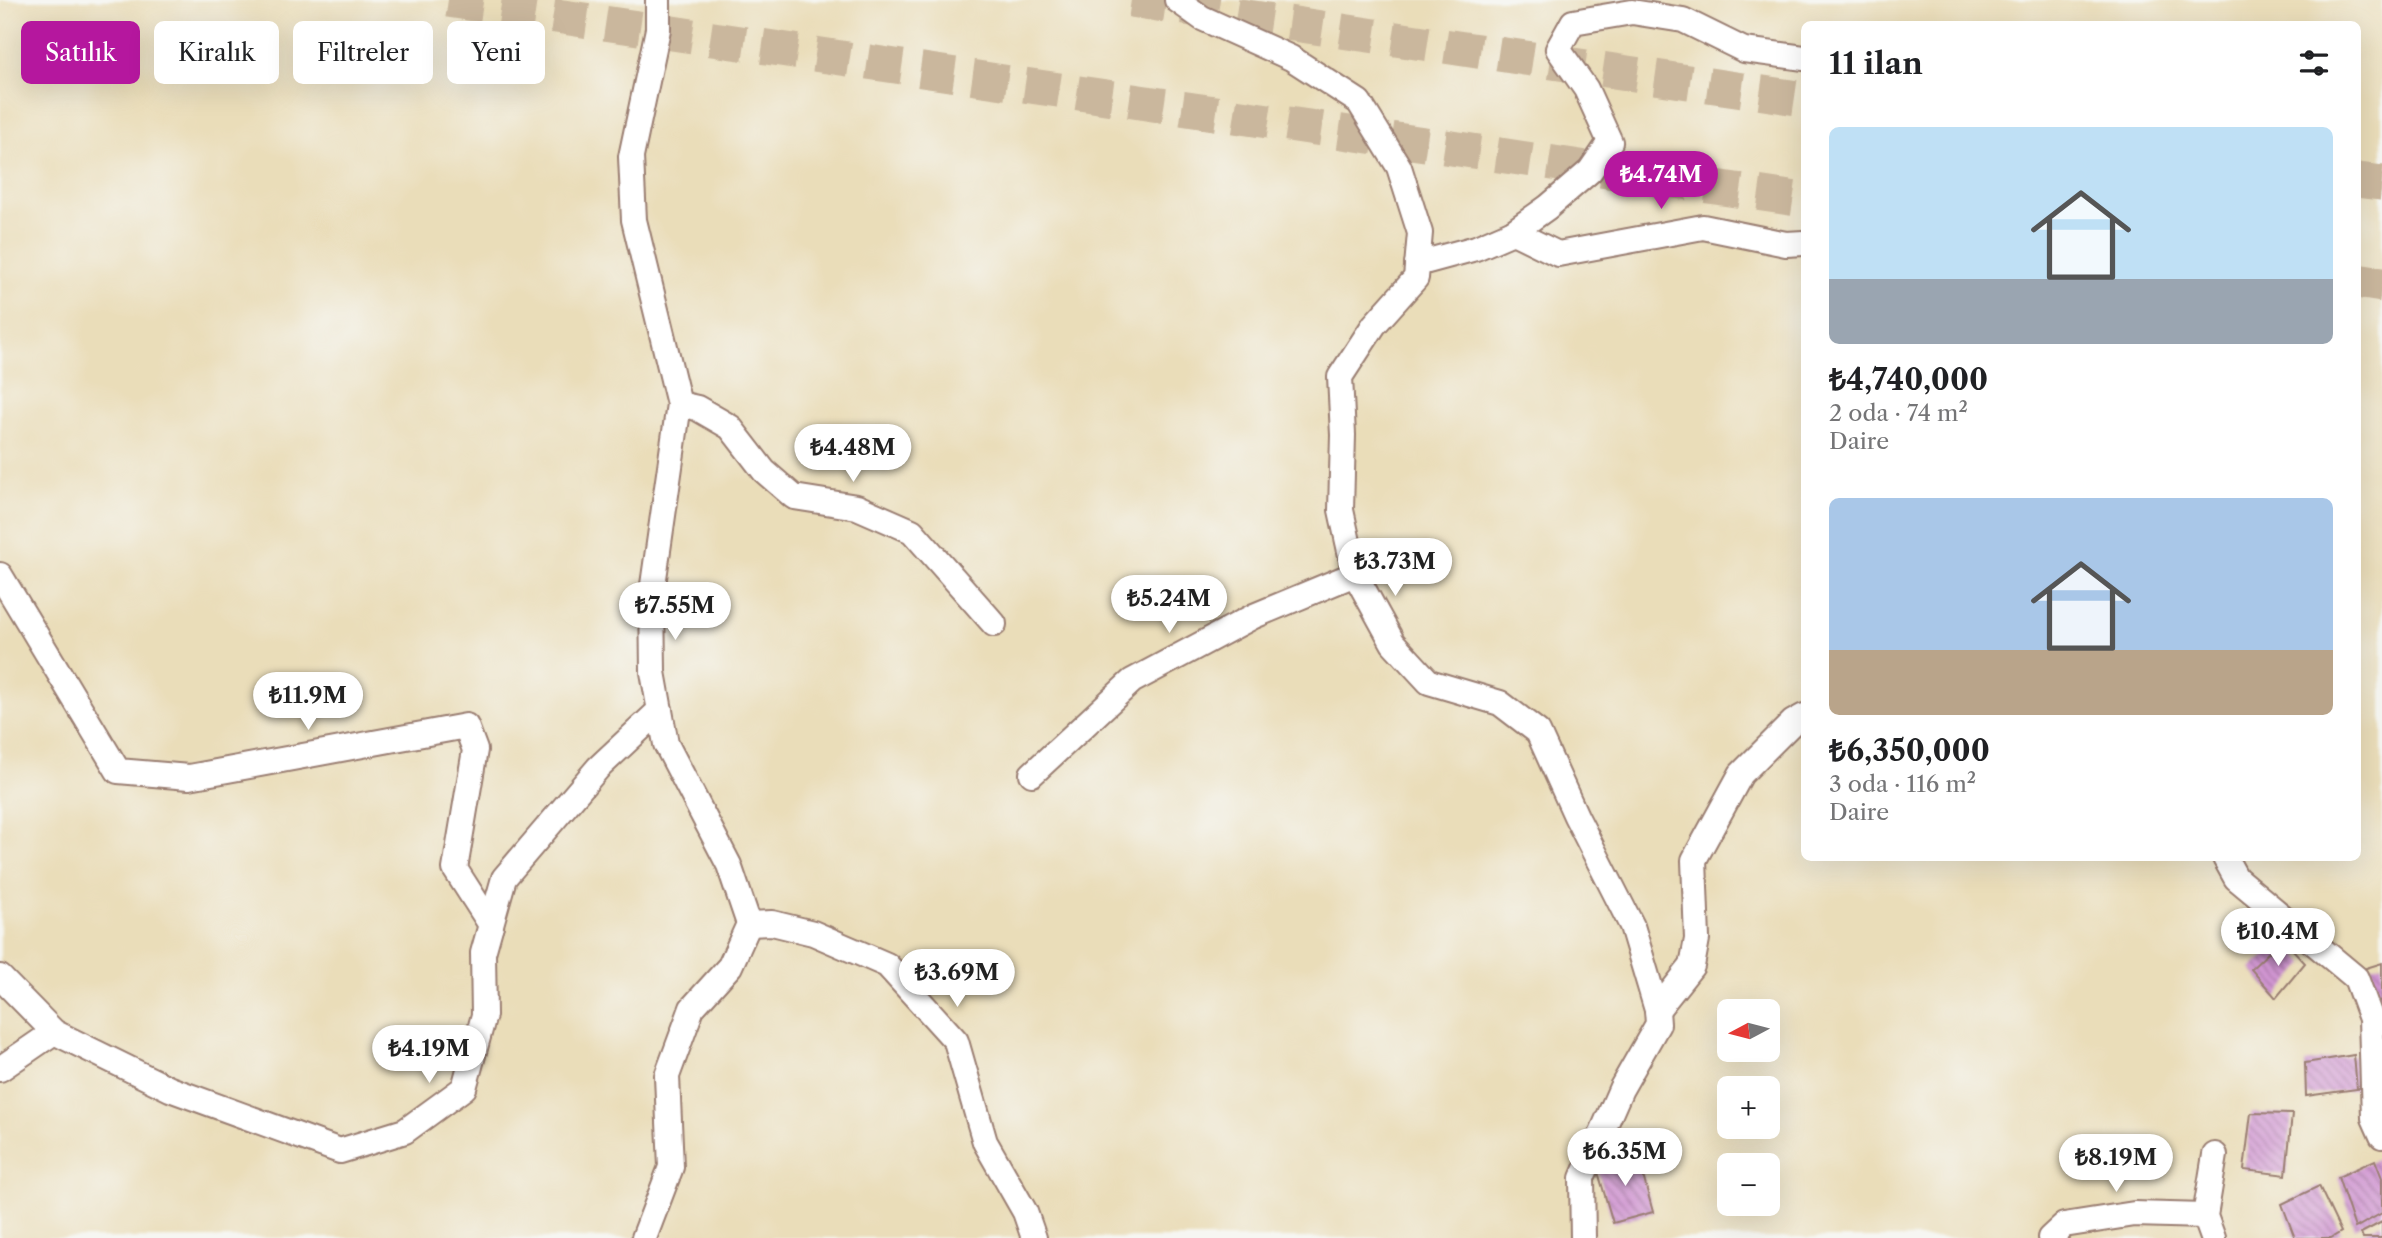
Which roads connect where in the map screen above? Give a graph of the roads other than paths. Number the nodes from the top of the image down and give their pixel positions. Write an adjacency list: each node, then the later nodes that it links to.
1 (658, 0): 7 (street)
2 (1177, 0): 6 (street)
3 (1801, 58): 4 (street)
4 (1513, 232): 5 (street); 6 (street)
5 (1801, 243)
6 (1417, 264): 8 (street)
7 (679, 404): 10 (street); 11 (street)
8 (1355, 574): 13 (street); 18 (street)
9 (0, 575): 16 (street)
10 (994, 624)
11 (660, 710): 15 (street); 16 (street)
12 (1801, 718): 18 (street)
13 (1032, 774)
14 (2227, 861): 21 (street)
15 (749, 924): 24 (street); 25 (street)
16 (491, 925): 19 (street)
17 (0, 977): 19 (street)
18 (1657, 1010): 26 (street)
19 (54, 1032): 20 (street)
20 (0, 1069)
21 (2382, 1136)
22 (2215, 1155): 23 (street)
23 (2209, 1227): 27 (street)
24 (644, 1238)
25 (1034, 1238)
26 (1583, 1238)
27 (2050, 1238)

